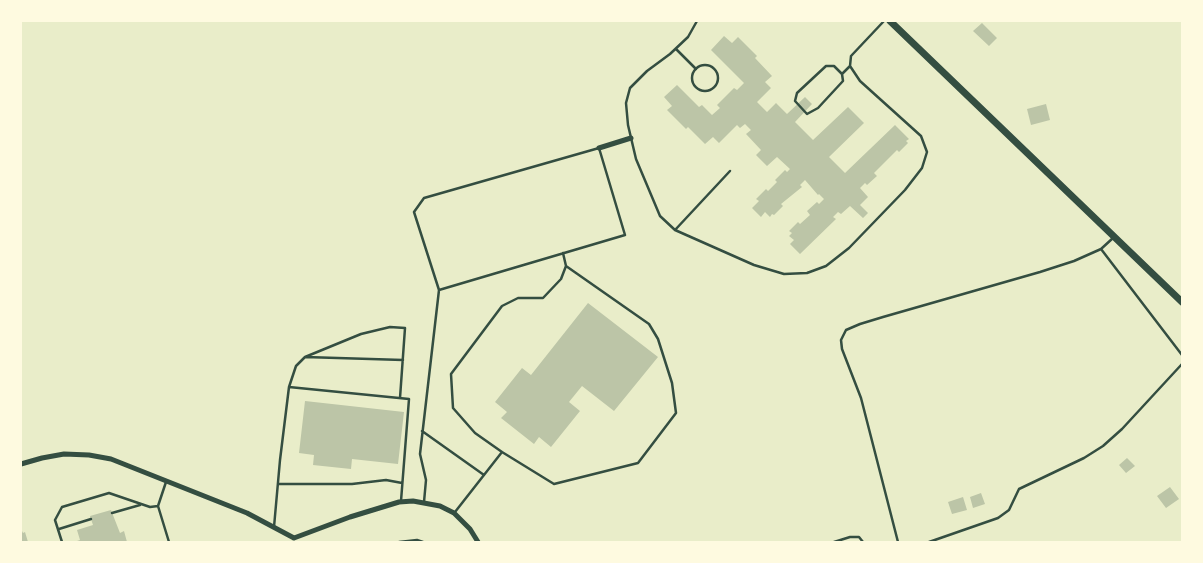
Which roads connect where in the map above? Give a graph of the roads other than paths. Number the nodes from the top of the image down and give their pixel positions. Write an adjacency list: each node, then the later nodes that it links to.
1 (697, 21): 4 (lane)
2 (884, 21): 5 (lane)
3 (890, 21): 12 (street)
4 (676, 49): 6 (lane); 8 (lane)
5 (850, 66): 7 (lane); 11 (lane)
6 (696, 69): 6 (lane)
7 (842, 74): 7 (lane)
8 (631, 138): 9 (street); 11 (lane)
9 (599, 148): 14 (lane); 16 (lane)
10 (730, 171): 11 (lane)
11 (675, 230)
12 (1114, 237): 13 (lane); 17 (street)
13 (1101, 249): 18 (lane); 48 (lane)
14 (563, 253): 15 (lane); 16 (lane)
15 (566, 266): 25 (lane); 25 (lane)
16 (438, 290): 24 (lane)
17 (1182, 302)
18 (1182, 355)
19 (305, 357): 20 (lane); 20 (lane); 22 (lane)
20 (403, 360): 23 (lane)
21 (1182, 364): 49 (lane)
22 (289, 387): 23 (lane); 30 (lane)
23 (400, 398): 29 (lane)
24 (422, 431): 27 (lane); 32 (lane)
25 (502, 452): 27 (lane)
26 (21, 464): 28 (street)
27 (484, 475): 36 (lane)
28 (166, 480): 34 (lane); 38 (street)
29 (402, 482): 30 (lane); 31 (lane)
30 (279, 484): 38 (lane)
31 (401, 502): 32 (street); 40 (street)
32 (424, 502): 36 (street)
33 (142, 505): 34 (lane); 35 (lane); 39 (lane)
34 (158, 506): 42 (lane)
35 (112, 513)
36 (454, 513): 45 (street)
37 (91, 519): 39 (lane)
38 (274, 527): 40 (street)
39 (58, 529): 41 (lane)
40 (294, 540)
41 (62, 542)
42 (169, 542)
43 (399, 542): 44 (lane)
44 (423, 542)
45 (478, 542)
46 (834, 542): 47 (lane)
47 (863, 542)
48 (898, 542)
49 (929, 542)

